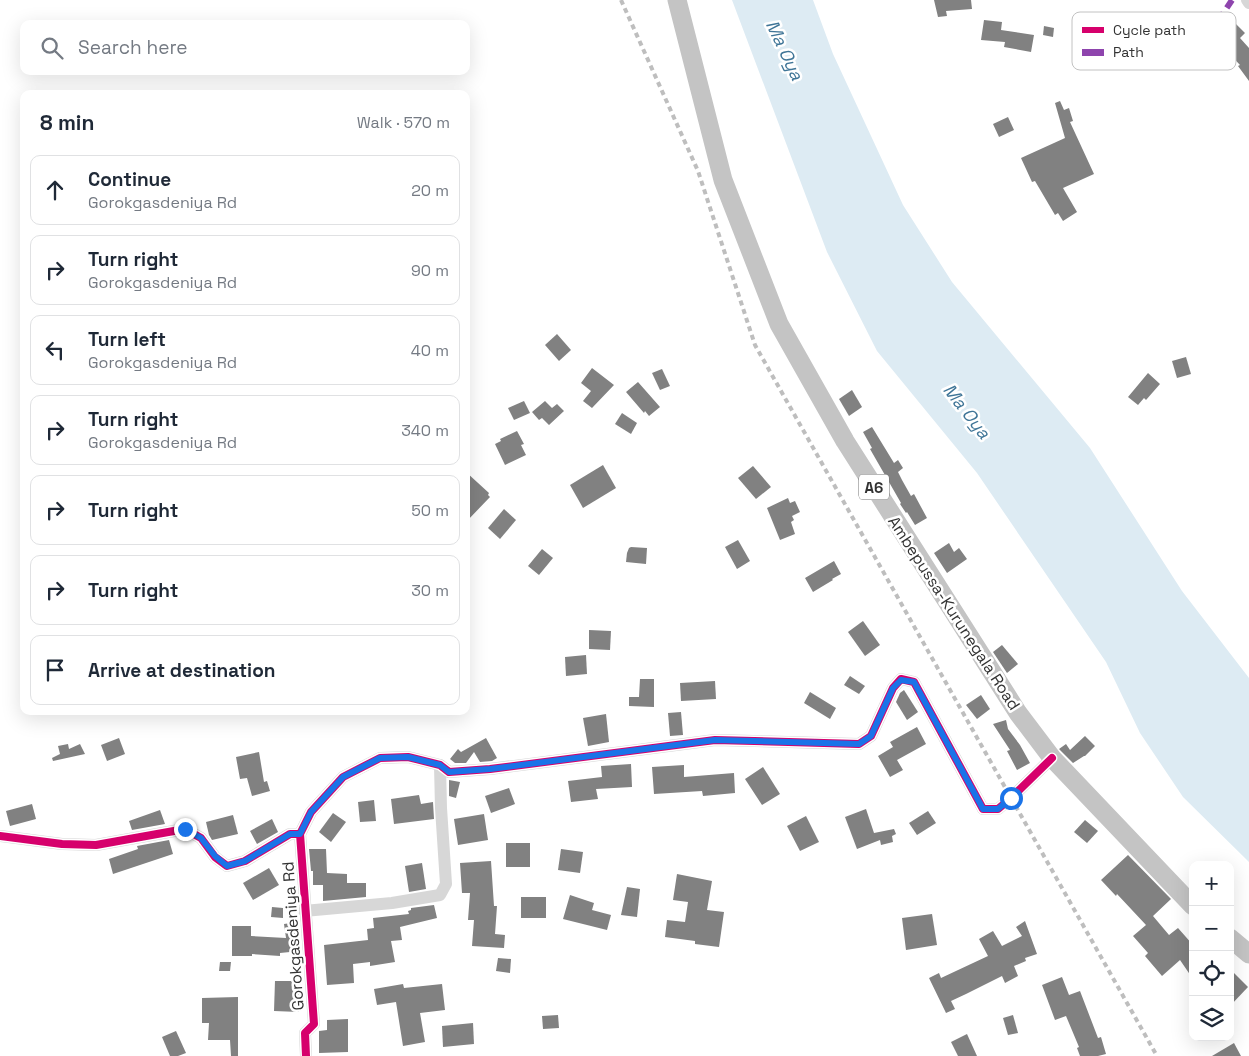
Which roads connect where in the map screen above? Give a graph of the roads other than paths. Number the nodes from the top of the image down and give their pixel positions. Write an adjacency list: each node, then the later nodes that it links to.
1 (677, 0): 4 (highway, Ambepussa-Kurunegala Road / A6)
2 (1247, 0): 3 (street)
3 (1249, 3)
4 (1052, 758): 5 (street, Gorokgasdeniya Rd); 8 (highway, Ambepussa-Kurunegala Road / A6)
5 (440, 765): 6 (street, Gorokgasdeniya Rd); 9 (street)
6 (300, 834): 7 (street); 9 (street, Gorokgasdeniya Rd)
7 (0, 836)
8 (1189, 902)
9 (304, 911): 12 (street, Gorokgasdeniya Rd)
10 (1234, 941): 11 (highway)
11 (1249, 954)
12 (306, 1056)

